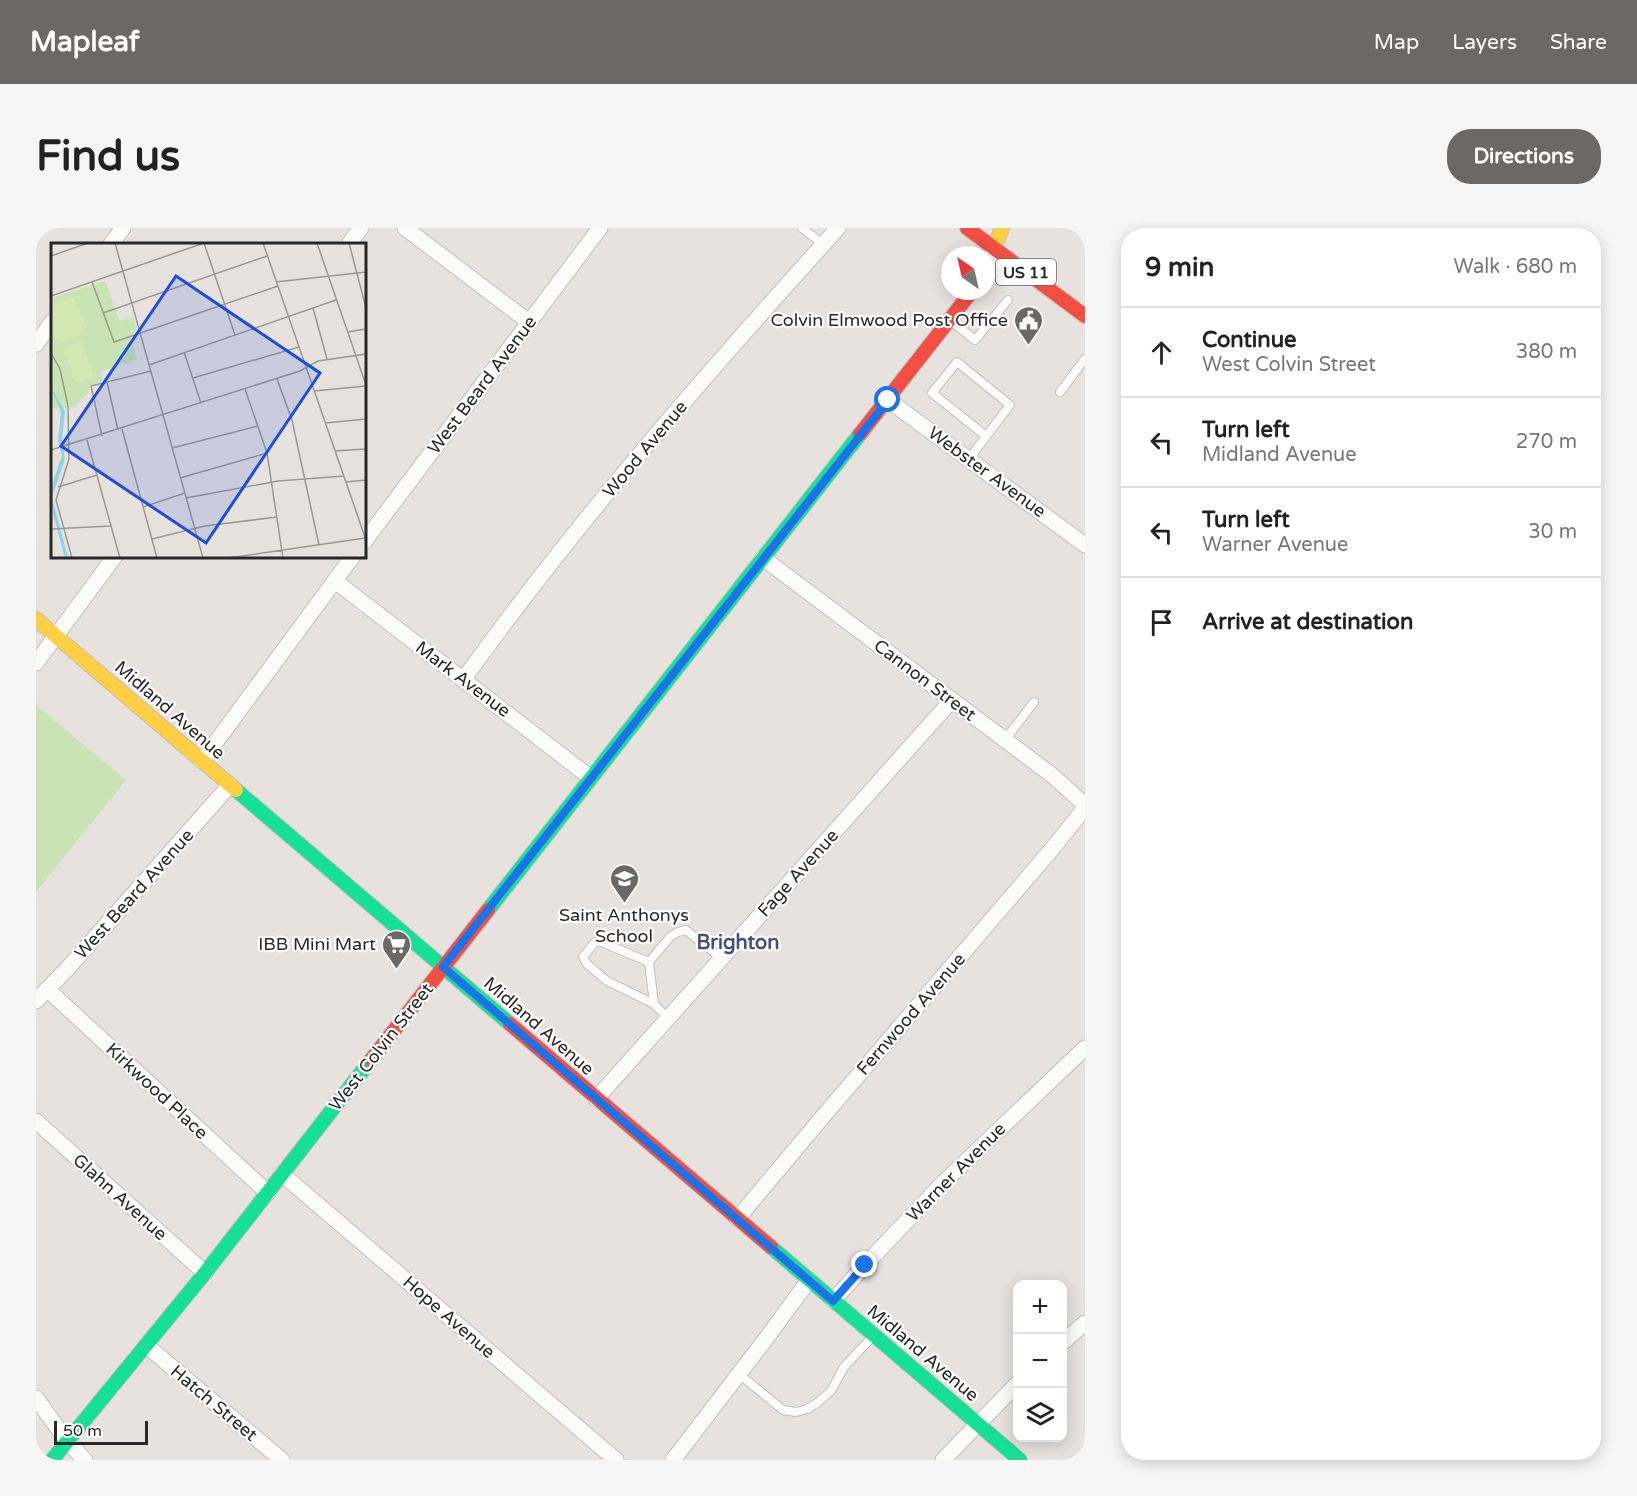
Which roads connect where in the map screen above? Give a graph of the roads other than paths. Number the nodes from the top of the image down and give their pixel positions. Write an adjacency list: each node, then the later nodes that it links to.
1 (123, 228): 9 (street)
2 (361, 228): 10 (street)
3 (405, 228): 19 (street)
4 (600, 228): 19 (street, West Beard Avenue)
5 (802, 228): 11 (lane)
6 (838, 228): 11 (street, Wood Avenue)
7 (967, 228): 12 (street, US 11)
8 (1002, 228): 13 (street)
9 (112, 243)
10 (350, 243)
11 (824, 244): 36 (street, Wood Avenue)
12 (991, 246)
13 (995, 246)
14 (995, 249): 17 (street, US 11)
15 (965, 300): 18 (street, West Colvin Street)
16 (1008, 300): 18 (lane)
17 (1085, 316)
18 (949, 320): 24 (street, West Colvin Street)
19 (530, 322): 27 (street, West Beard Avenue)
20 (51, 323): 21 (street)
21 (36, 344)
22 (1085, 358): 23 (lane)
23 (1060, 392)
24 (888, 400): 26 (street, Webster Avenue); 31 (street, West Colvin Street)
25 (986, 436): 25 (lane); 26 (lane)
26 (969, 459): 28 (street, Webster Avenue)
27 (366, 539)
28 (1085, 545)
29 (114, 558): 34 (street)
30 (352, 558): 32 (street)
31 (763, 558): 37 (street, Cannon Street); 41 (street, West Colvin Street)
32 (335, 580): 36 (street, Mark Avenue); 40 (street)
33 (36, 619): 34 (street, Midland Avenue)
34 (57, 636): 35 (street); 40 (street, Midland Avenue)
35 (36, 663)
36 (463, 680): 41 (street, Mark Avenue)
37 (952, 700): 39 (street, Cannon Street); 44 (street, Fage Avenue)
38 (1034, 702): 39 (lane)
39 (1005, 740): 43 (street, Cannon Street)
40 (202, 761): 42 (street, Midland Avenue)
41 (591, 778): 46 (street, West Colvin Street)
42 (230, 785): 46 (street, Midland Avenue); 47 (street, West Beard Avenue)
43 (1085, 807): 56 (street, Fernwood Avenue)
44 (722, 958): 45 (lane); 50 (street, Fage Avenue)
45 (649, 962): 49 (lane); 49 (lane)
46 (443, 967): 52 (street, Midland Avenue); 54 (street, West Colvin Street)
47 (47, 989): 48 (street, West Beard Avenue); 55 (street, Kirkwood Place)
48 (36, 1001)
49 (654, 1004): 50 (lane)
50 (668, 1018): 52 (street, Fage Avenue)
51 (1085, 1048): 59 (street, Warner Avenue)
52 (597, 1099): 56 (street, Midland Avenue)
53 (36, 1121): 57 (street, Glahn Avenue)
54 (282, 1174): 55 (street, West Colvin Street); 72 (street, Hope Avenue)
55 (268, 1193): 57 (street, West Colvin Street)
56 (737, 1219): 58 (street, Midland Avenue)
57 (205, 1273): 63 (street, West Colvin Street)
58 (809, 1280): 59 (street, Midland Avenue); 64 (street)
59 (833, 1301): 61 (street, Midland Avenue)
60 (1085, 1323): 62 (street)
61 (873, 1335): 64 (lane); 67 (street, Midland Avenue)
62 (1067, 1339)
63 (147, 1346): 68 (street, West Colvin Street); 71 (street, Hatch Street)
64 (739, 1374): 73 (street)
65 (1013, 1388): 67 (street)
66 (36, 1398): 68 (street)
67 (978, 1424): 74 (street); 75 (street, Midland Avenue)
68 (67, 1441): 69 (street, West Colvin Street); 70 (street)
69 (53, 1459)
70 (85, 1460)
71 (282, 1460)
72 (616, 1460)
73 (673, 1460)
74 (944, 1460)
75 (1020, 1460)

